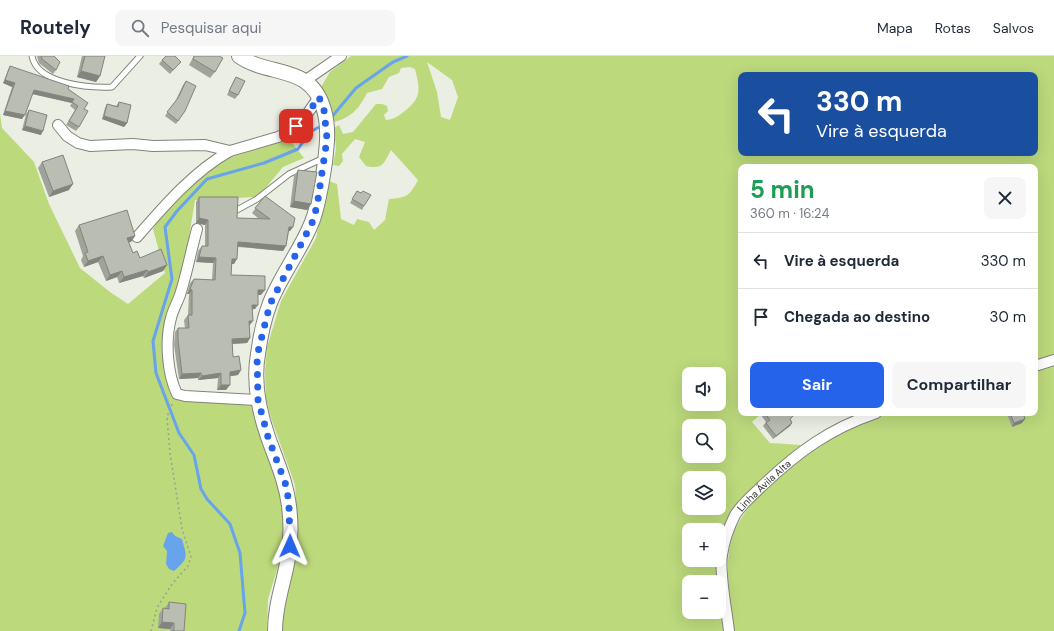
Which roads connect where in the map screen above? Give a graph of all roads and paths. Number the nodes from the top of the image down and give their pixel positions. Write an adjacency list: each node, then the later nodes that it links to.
1 (32, 56): 2 (lane)
2 (140, 56)
3 (238, 56): 5 (street)
4 (341, 56): 5 (street)
5 (306, 80): 6 (street)
6 (319, 97): 8 (street); 9 (street)
7 (58, 125): 8 (street)
8 (230, 151): 12 (street)
9 (325, 158): 10 (lane); 15 (street)
10 (237, 210)
11 (196, 229): 15 (street)
12 (137, 237)
13 (1054, 360): 14 (street)
14 (1038, 365)
15 (258, 400): 19 (street)
16 (173, 403): 18 (path)
17 (868, 416): 20 (street, Linha Ávila Alta)
18 (151, 631)
19 (274, 631)
20 (729, 631)

